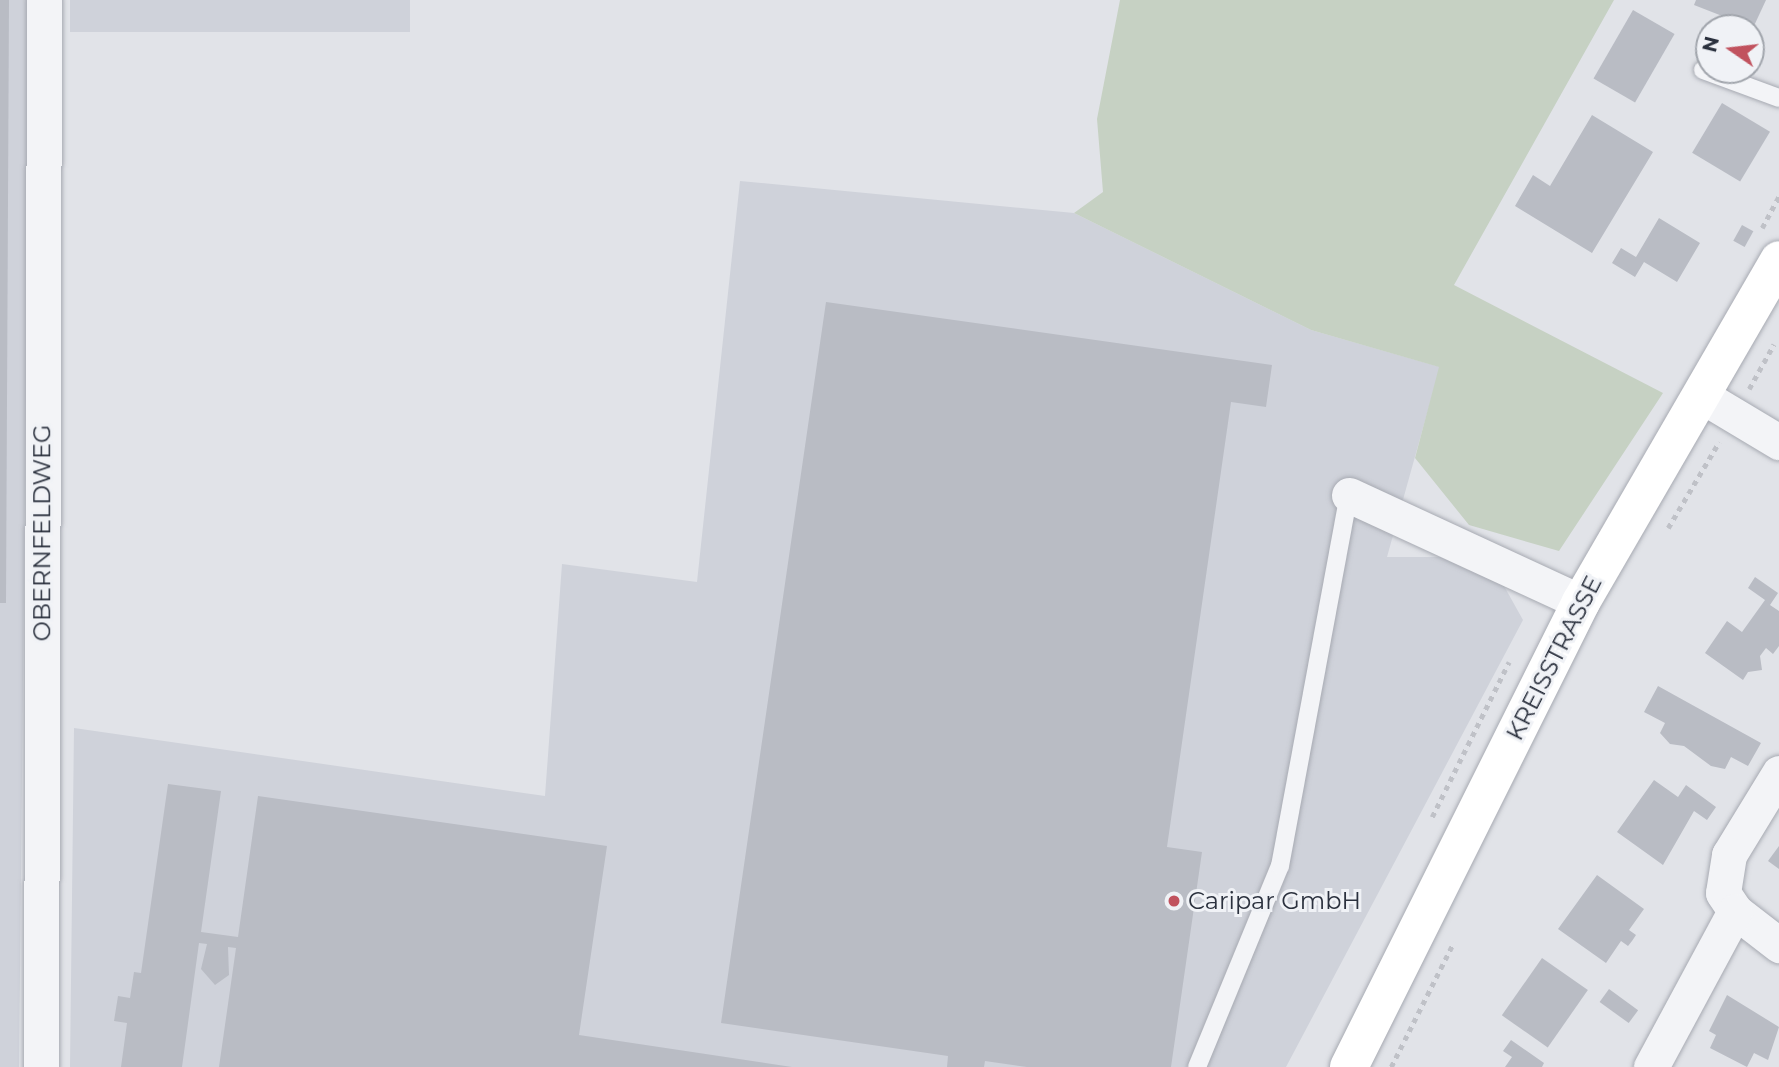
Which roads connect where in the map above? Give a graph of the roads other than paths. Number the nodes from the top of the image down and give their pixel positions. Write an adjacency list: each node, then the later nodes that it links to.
1 (44, 0): 12 (street, OBERNFELDWEG)
2 (1741, 84): 3 (lane)
3 (1779, 98)
4 (1779, 260): 5 (main road, KREISSTRASSE)
5 (1702, 396): 6 (street); 8 (main road, KREISSTRASSE)
6 (1779, 442)
7 (1349, 495): 8 (street); 13 (lane)
8 (1581, 602): 14 (main road, KREISSTRASSE)
9 (1779, 773): 10 (street)
10 (1735, 911): 11 (street); 15 (street)
11 (1779, 944)
12 (41, 1067)
13 (1197, 1067)
14 (1349, 1067)
15 (1651, 1067)

